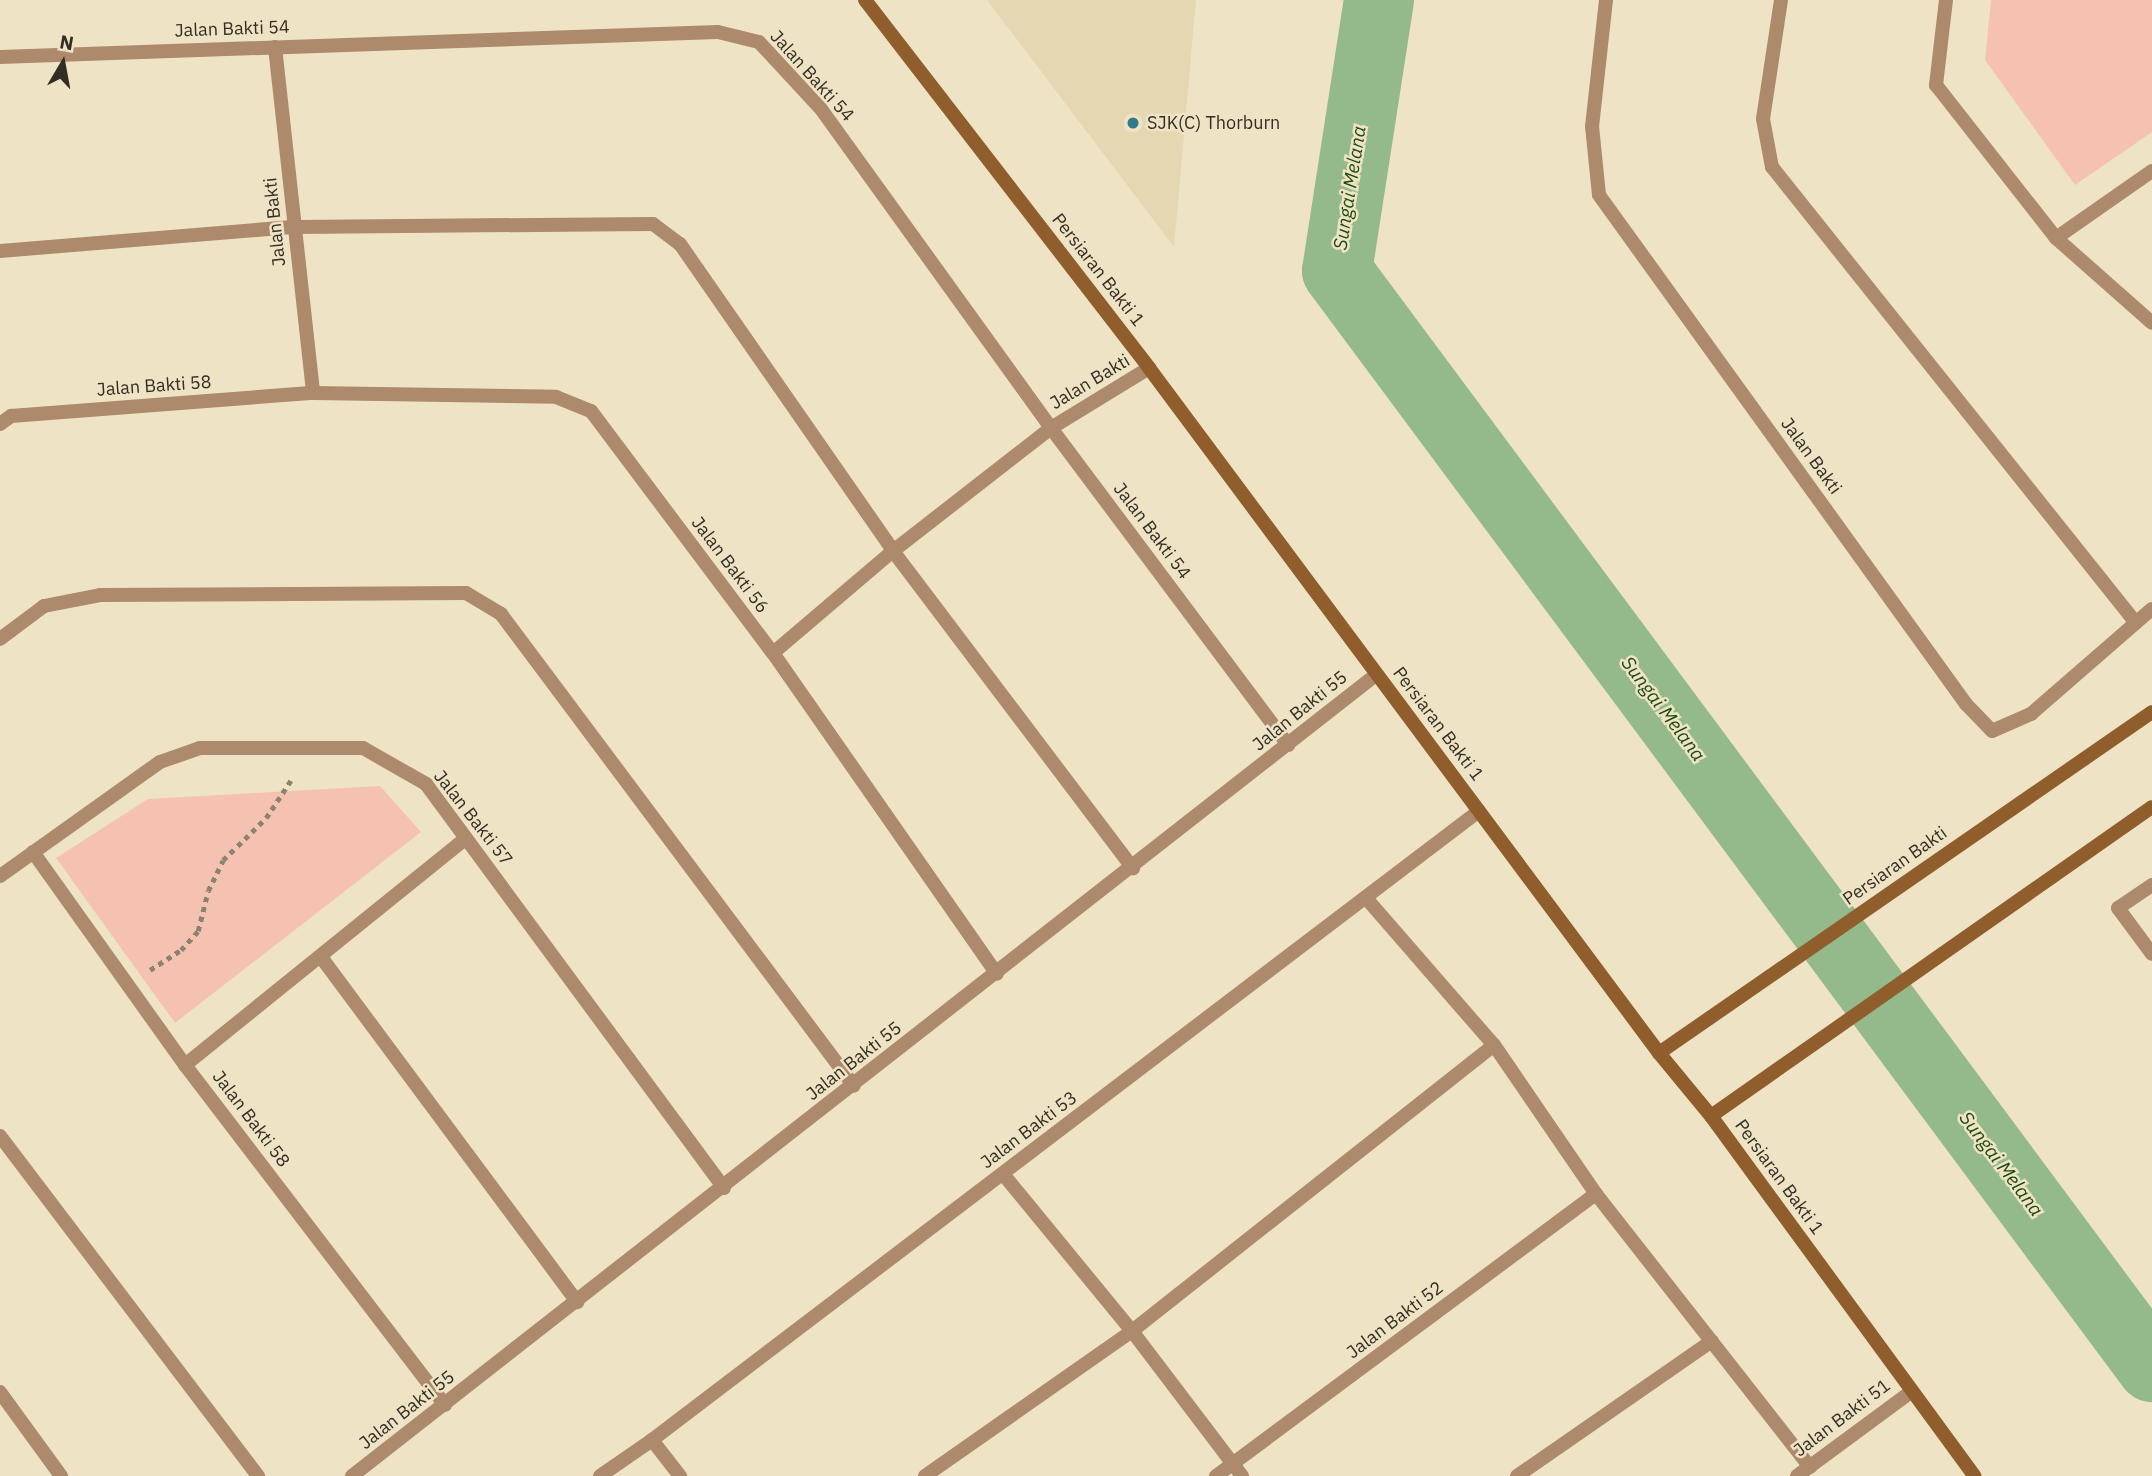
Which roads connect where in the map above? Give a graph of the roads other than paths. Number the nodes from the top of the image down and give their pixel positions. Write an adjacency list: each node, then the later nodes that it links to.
1 (865, 0): 12 (street, Persiaran Bakti 1)
2 (1605, 0): 18 (street, Jalan Bakti)
3 (1782, 0): 18 (street)
4 (1946, 0): 9 (street)
5 (275, 47): 6 (street, Jalan Bakti 54); 8 (street, Jalan Bakti); 15 (street, Jalan Bakti 54)
6 (0, 57)
7 (2152, 171): 9 (street)
8 (295, 227): 10 (street); 13 (street, Jalan Bakti); 16 (street)
9 (2056, 238): 11 (street)
10 (0, 251)
11 (2152, 323)
12 (1149, 368): 15 (street, Jalan Bakti); 21 (street, Persiaran Bakti 1)
13 (313, 393): 14 (street, Jalan Bakti 58); 20 (street, Jalan Bakti 56)
14 (0, 424)
15 (1051, 428): 16 (street, Jalan Bakti); 23 (street, Jalan Bakti 54)
16 (893, 551): 20 (street, Jalan Bakti); 28 (street)
17 (2152, 609): 18 (street, Jalan Bakti)
18 (2136, 623)
19 (0, 639): 38 (street)
20 (773, 653): 34 (street, Jalan Bakti 56)
21 (1377, 674): 23 (street, Jalan Bakti 55); 25 (street, Persiaran Bakti 1)
22 (2152, 712): 36 (street, Persiaran Bakti)
23 (1288, 745): 28 (street, Jalan Bakti 55)
24 (2152, 807): 39 (street)
25 (1479, 811): 31 (street, Jalan Bakti 53); 36 (street, Persiaran Bakti 1)
26 (466, 838): 27 (street, Jalan Bakti 57); 33 (street); 42 (street, Jalan Bakti 57)
27 (33, 852): 29 (street, Jalan Bakti 57); 37 (street, Jalan Bakti 58)
28 (1133, 868): 34 (street, Jalan Bakti 55)
29 (0, 876)
30 (2152, 885): 32 (street)
31 (1366, 898): 35 (street); 41 (street, Jalan Bakti 53)
32 (2152, 954)
33 (321, 957): 37 (street); 44 (street)
34 (997, 974): 38 (street, Jalan Bakti 55)
35 (1494, 1045): 43 (street); 45 (street)
36 (1659, 1053): 39 (street, Persiaran Bakti 1)
37 (185, 1065): 49 (street, Jalan Bakti 58)
38 (854, 1086): 42 (street, Jalan Bakti 55)
39 (1711, 1116): 47 (street, Persiaran Bakti 1)
40 (0, 1136): 54 (street)
41 (1003, 1174): 45 (street); 50 (street, Jalan Bakti 53)
42 (724, 1188): 44 (street, Jalan Bakti 55)
43 (1596, 1194): 46 (street); 52 (street, Jalan Bakti 52)
44 (577, 1302): 49 (street, Jalan Bakti 55)
45 (1132, 1331): 52 (street); 58 (street)
46 (1712, 1341): 51 (street); 60 (street)
47 (1910, 1391): 51 (street, Jalan Bakti 51); 62 (street, Persiaran Bakti 1)
48 (0, 1392): 53 (street)
49 (445, 1405): 55 (street, Jalan Bakti 55)
50 (652, 1440): 56 (street, Jalan Bakti 53); 57 (street)
51 (1810, 1467): 61 (street, Jalan Bakti 51)
52 (1238, 1470): 59 (street, Jalan Bakti 52)
53 (61, 1476)
54 (258, 1476)
55 (352, 1476)
56 (600, 1476)
57 (680, 1476)
58 (925, 1476)
59 (1216, 1476)
60 (1517, 1476)
61 (1797, 1476)
62 (1974, 1476)

